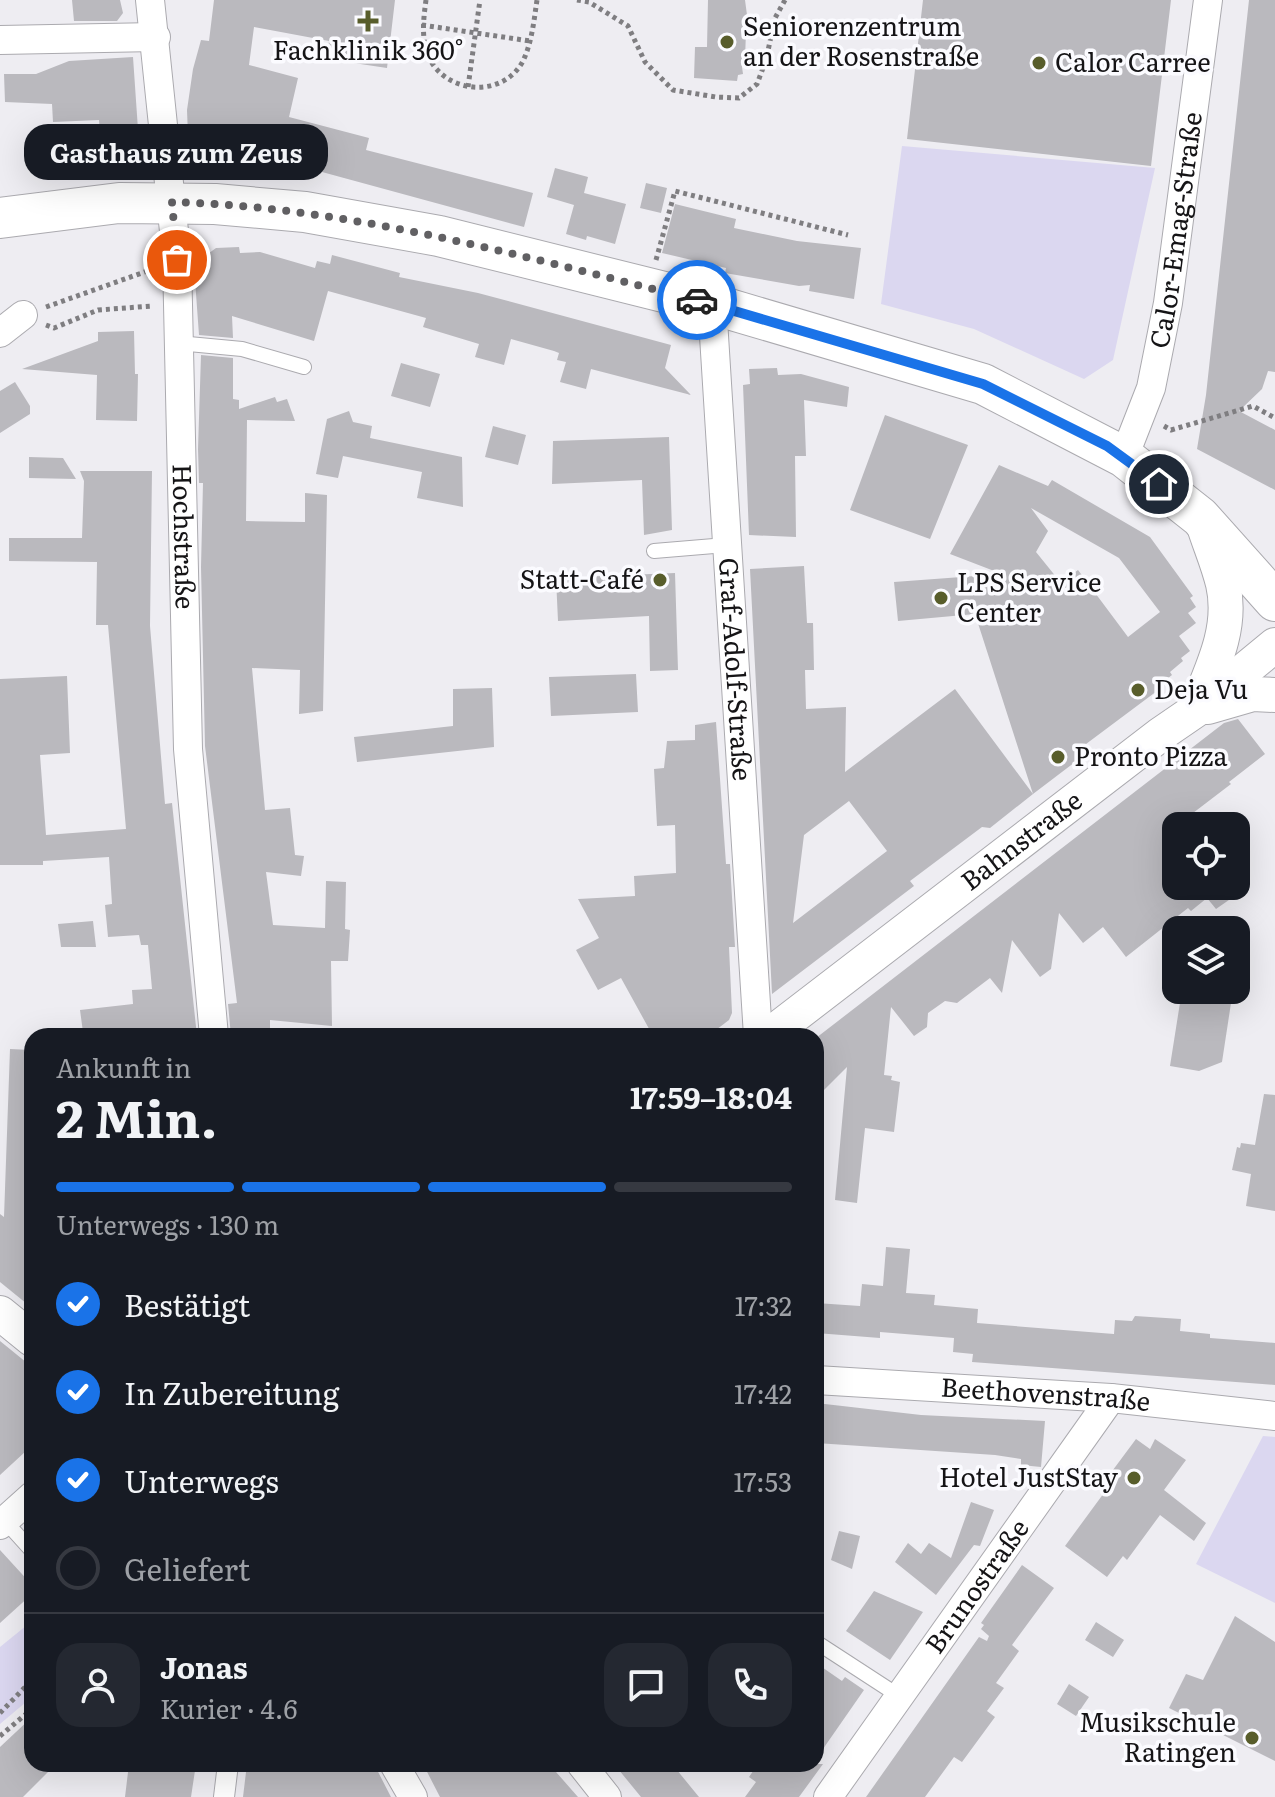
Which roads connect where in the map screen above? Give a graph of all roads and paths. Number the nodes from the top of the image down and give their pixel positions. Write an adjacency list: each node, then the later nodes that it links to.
1 (150, 0): 10 (street, Hochstraße)
2 (426, 0): 8 (path)
3 (480, 0): 9 (path)
4 (537, 0): 12 (path)
5 (577, 0): 6 (path)
6 (785, 0)
7 (1208, 0): 25 (street, Calor-Emag-Straße)
8 (422, 25): 9 (path); 13 (path)
9 (476, 33): 12 (path); 13 (path)
10 (156, 37): 11 (street); 14 (street, Hochstraße)
11 (0, 40)
12 (530, 41): 13 (path)
13 (468, 87)
14 (172, 202): 15 (main road); 17 (street, Hochstraße); 18 (main road)
15 (0, 218)
16 (848, 235): 18 (path)
17 (177, 260): 20 (street, Hochstraße); 21 (path)
18 (648, 288): 19 (main road)
19 (712, 304): 27 (main road); 29 (street, Graf-Adolf-Straße)
20 (177, 305): 21 (path); 23 (street, Hochstraße)
21 (23, 315): 22 (street)
22 (0, 333)
23 (178, 343): 24 (lane); 36 (street, Hochstraße)
24 (304, 367)
25 (1143, 415): 26 (path); 27 (street, Calor-Emag-Straße)
26 (1275, 418)
27 (1124, 457): 28 (main road)
28 (1203, 522): 31 (main road); 32 (main road); 35 (street)
29 (726, 545): 30 (lane); 37 (street, Graf-Adolf-Straße)
30 (654, 551)
31 (1275, 555)
32 (1275, 601)
33 (1275, 645): 35 (street, Bahnstraße)
34 (1275, 695): 35 (street)
35 (1196, 710): 38 (street, Bahnstraße)
36 (213, 1028)
37 (757, 1028)
38 (778, 1028)
39 (0, 1313): 40 (street)
40 (24, 1332)
41 (824, 1380): 42 (street, Beethovenstraße)
42 (1111, 1398): 43 (street, Beethovenstraße); 49 (street, Brunostraße)
43 (1275, 1416)
44 (24, 1503): 45 (street)
45 (2, 1523): 46 (lane)
46 (24, 1544)
47 (824, 1647): 49 (lane)
48 (24, 1688): 50 (path)
49 (899, 1696): 59 (street, Brunostraße)
50 (0, 1713)
51 (24, 1716): 52 (path)
52 (0, 1736)
53 (227, 1772): 56 (street)
54 (399, 1772): 57 (street)
55 (587, 1772): 58 (street)
56 (224, 1797)
57 (413, 1797)
58 (607, 1797)
59 (828, 1797)

